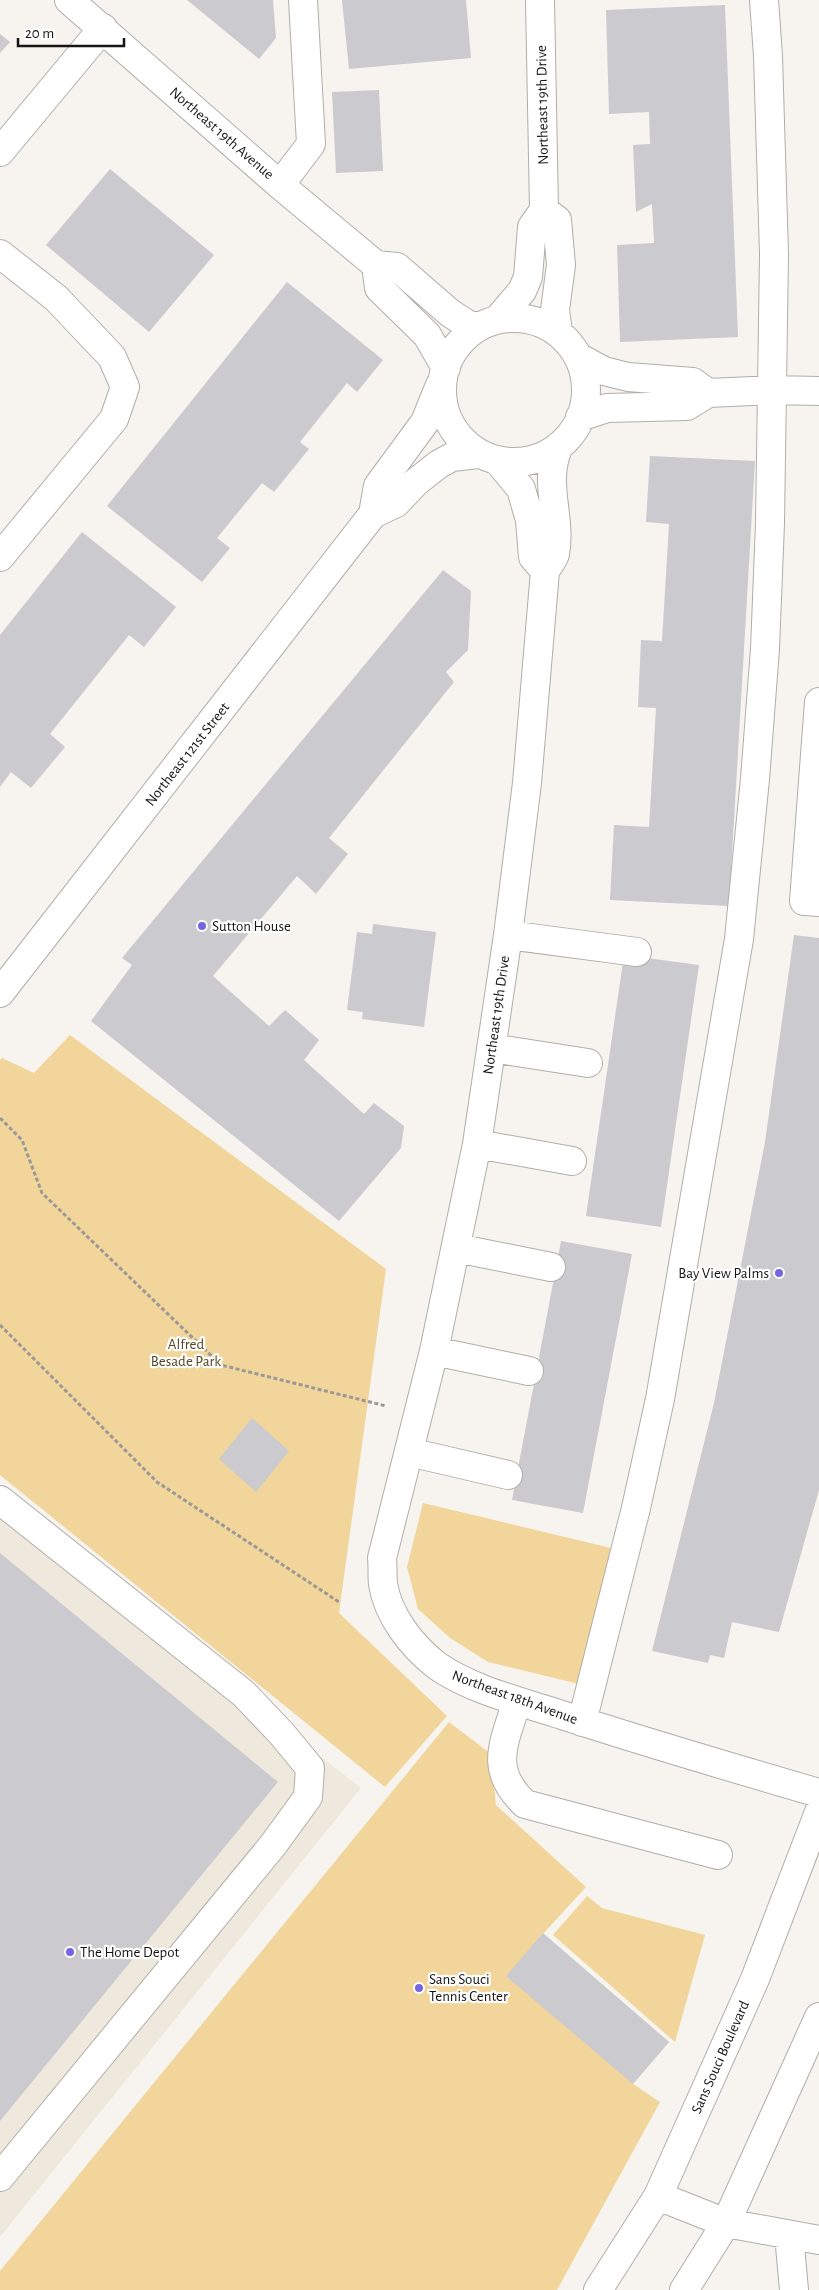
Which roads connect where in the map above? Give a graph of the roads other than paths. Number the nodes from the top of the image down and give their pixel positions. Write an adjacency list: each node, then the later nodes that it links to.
1 (69, 0): 5 (street, Northeast 19th Avenue)
2 (302, 0): 7 (street)
3 (540, 0): 8 (street, Northeast 19th Drive)
4 (764, 0): 15 (street)
5 (102, 28): 6 (street); 7 (street, Northeast 19th Avenue)
6 (0, 152)
7 (280, 185): 10 (street, Northeast 19th Avenue)
8 (544, 210): 11 (street); 12 (street)
9 (0, 254): 22 (street)
10 (376, 265): 11 (street, Northeast 19th Avenue); 14 (street)
11 (488, 323): 12 (street); 14 (street)
12 (558, 332): 13 (street)
13 (578, 358): 17 (street); 18 (street)
14 (444, 374): 20 (street); 21 (street, Northeast 121st Street)
15 (773, 390): 16 (street); 17 (street); 41 (street)
16 (819, 390)
17 (708, 393): 18 (street)
18 (580, 417): 19 (street)
19 (560, 446): 20 (street); 23 (street, Northeast 19th Drive)
20 (488, 457): 21 (street, Northeast 121st Street); 23 (street)
21 (373, 514): 28 (street, Northeast 121st Street)
22 (0, 557)
23 (545, 571): 26 (street, Northeast 19th Drive)
24 (819, 702): 25 (street)
25 (819, 902)
26 (508, 934): 27 (street); 29 (street, Northeast 19th Drive)
27 (637, 952)
28 (0, 993)
29 (492, 1048): 30 (street); 31 (street, Northeast 19th Drive)
30 (588, 1063)
31 (477, 1144): 32 (street); 33 (street, Northeast 19th Drive)
32 (572, 1161)
33 (456, 1248): 34 (street); 35 (street, Northeast 19th Drive)
34 (551, 1267)
35 (434, 1351): 36 (street); 37 (street, Northeast 19th Drive)
36 (529, 1371)
37 (409, 1452): 38 (street); 40 (street, Northeast 18th Avenue)
38 (508, 1476)
39 (0, 1500): 46 (street)
40 (517, 1701): 41 (street, Northeast 18th Avenue); 44 (street)
41 (582, 1722): 42 (street, Northeast 18th Avenue)
42 (819, 1793)
43 (819, 1812): 47 (street, Sans Souci Boulevard)
44 (718, 1855)
45 (819, 2016): 48 (street)
46 (0, 2178)
47 (658, 2196): 48 (street); 51 (street, Sans Souci Boulevard)
48 (726, 2223): 49 (street); 52 (street)
49 (789, 2235): 50 (street); 53 (street)
50 (819, 2240)
51 (598, 2290)
52 (684, 2290)
53 (794, 2290)

